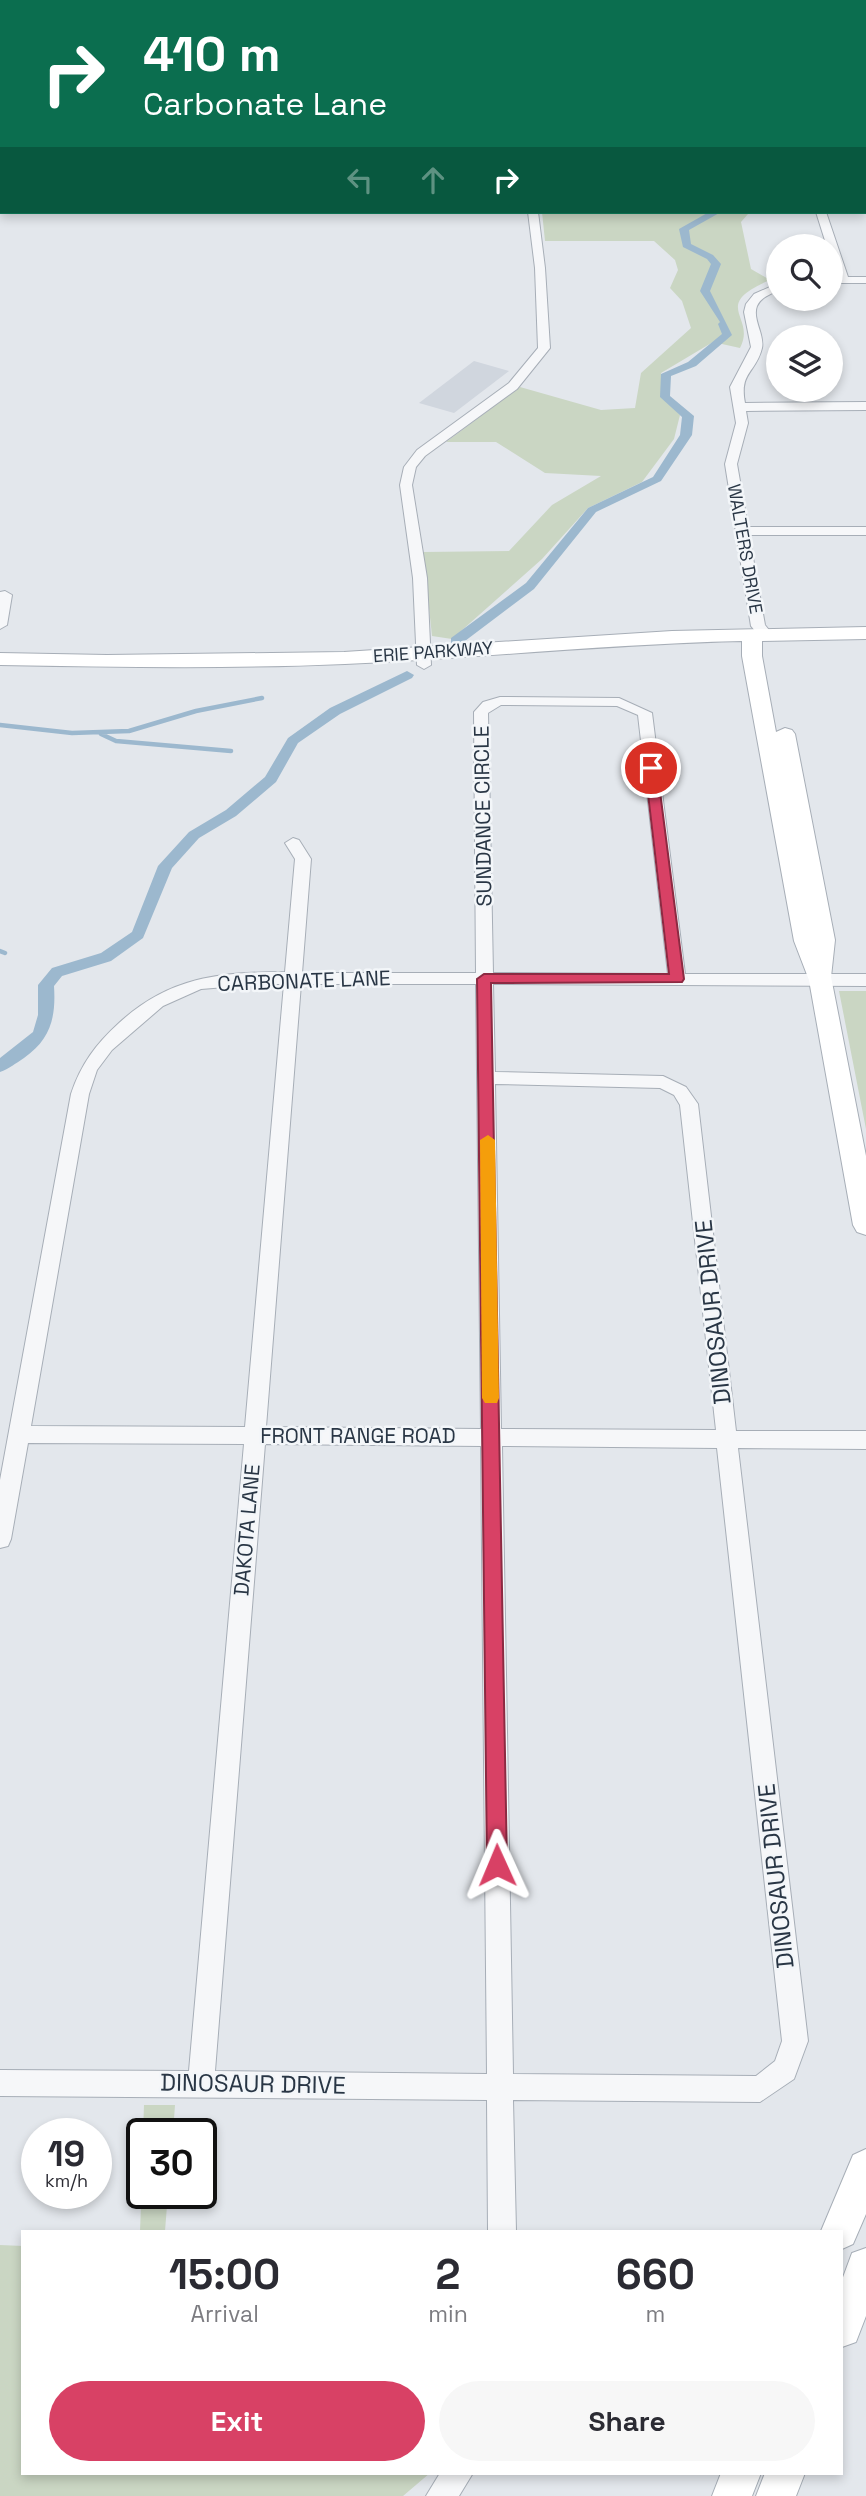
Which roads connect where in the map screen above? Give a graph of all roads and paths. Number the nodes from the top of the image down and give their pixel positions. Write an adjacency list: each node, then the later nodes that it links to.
1 (533, 214): 16 (street)
2 (822, 214): 3 (street)
3 (844, 280): 4 (street)
4 (866, 280)
5 (766, 292): 7 (street, WALTERS DRIVE)
6 (866, 406): 7 (street)
7 (738, 407): 8 (street, WALTERS DRIVE)
8 (743, 531): 9 (street); 13 (street, WALTERS DRIVE)
9 (866, 531)
10 (5, 595): 11 (street)
11 (0, 625)
12 (866, 633): 13 (street, ERIE PARKWAY)
13 (759, 638): 14 (street, ERIE PARKWAY); 16 (street, ERIE PARKWAY); 22 (street)
14 (866, 646)
15 (0, 659): 16 (main road, ERIE PARKWAY)
16 (424, 659): 17 (main road, ERIE PARKWAY)
17 (0, 669)
18 (293, 843): 19 (street, DAKOTA LANE)
19 (293, 977): 20 (street, CARBONATE LANE); 26 (street, CARBONATE LANE); 27 (street, DAKOTA LANE)
20 (484, 979): 21 (street, CARBONATE LANE); 21 (street, SUNDANCE CIRCLE); 24 (street)
21 (677, 979): 22 (street, CARBONATE LANE)
22 (821, 980): 23 (street, CARBONATE LANE); 25 (street)
23 (866, 980)
24 (487, 1079): 28 (street); 29 (street, DINOSAUR DRIVE)
25 (866, 1224)
26 (19, 1434): 27 (street, FRONT RANGE ROAD); 31 (street, CARBONATE LANE)
27 (255, 1436): 28 (street, FRONT RANGE ROAD); 33 (street, DAKOTA LANE)
28 (491, 1437): 29 (street, FRONT RANGE ROAD); 34 (street)
29 (727, 1438): 30 (street, FRONT RANGE ROAD); 34 (street, DINOSAUR DRIVE)
30 (866, 1440)
31 (0, 1539)
32 (0, 2083): 33 (street, DINOSAUR DRIVE)
33 (201, 2083): 34 (street, DINOSAUR DRIVE)
34 (500, 2087): 36 (street)
35 (866, 2168): 37 (street)
36 (502, 2230)
37 (840, 2230)
38 (866, 2267): 39 (main road)
39 (843, 2325)
40 (457, 2475): 43 (street)
41 (740, 2475): 44 (street)
42 (784, 2475): 45 (street)
43 (441, 2496)
44 (732, 2496)
45 (776, 2496)

